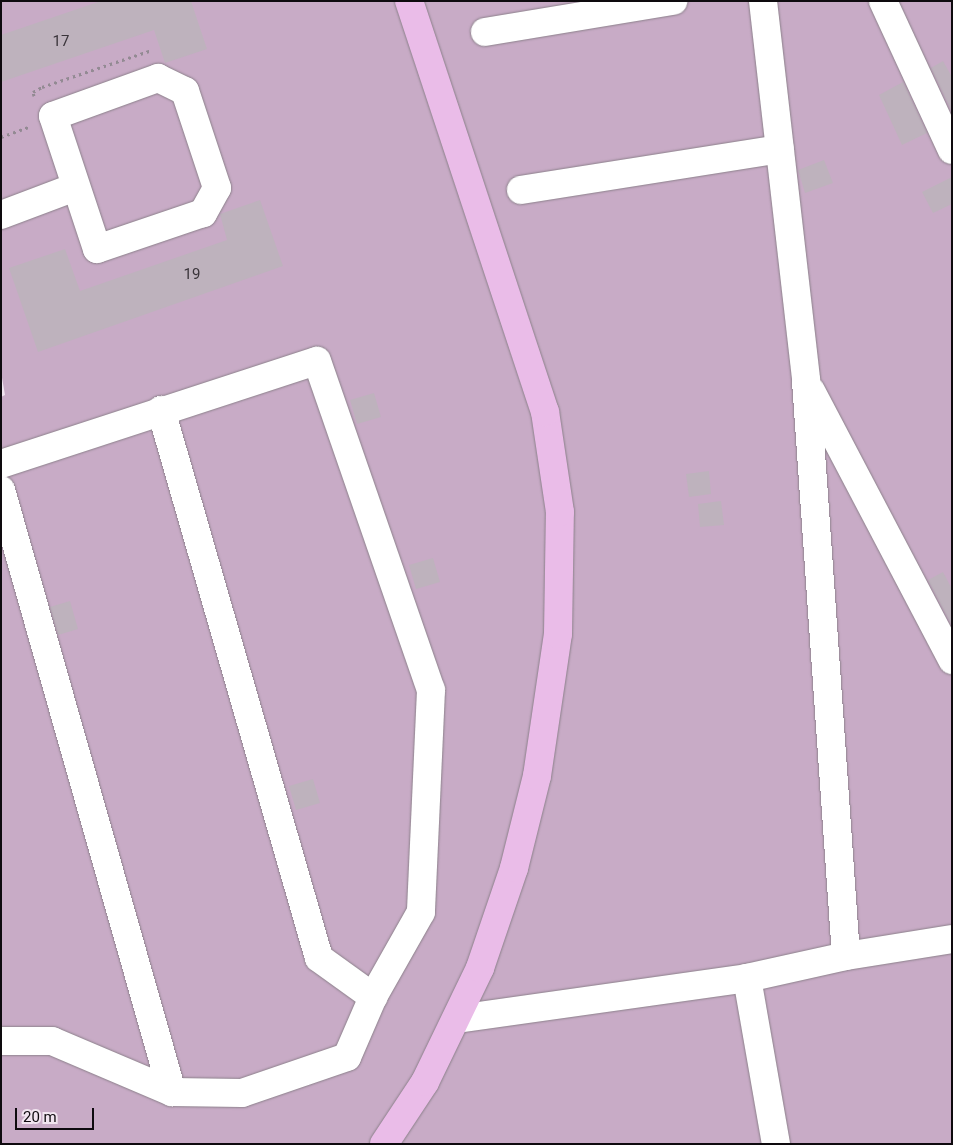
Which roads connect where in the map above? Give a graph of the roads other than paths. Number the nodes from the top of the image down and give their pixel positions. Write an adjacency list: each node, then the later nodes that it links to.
1 (409, 1): 20 (main road)
2 (673, 1): 5 (lane)
3 (763, 1): 6 (lane)
4 (883, 1): 7 (lane)
5 (485, 32)
6 (780, 149): 9 (lane); 11 (lane)
7 (952, 150)
8 (76, 187): 8 (lane); 10 (lane)
9 (521, 190)
10 (1, 215)
11 (806, 381): 15 (lane); 17 (lane)
12 (161, 410): 13 (lane); 19 (lane); 19 (lane)
13 (1, 464)
14 (1, 490): 22 (lane)
15 (952, 660)
16 (952, 939): 17 (lane)
17 (846, 956): 18 (lane)
18 (747, 978): 20 (lane); 24 (lane)
19 (373, 996): 22 (lane)
20 (458, 1019): 23 (main road)
21 (1, 1041): 22 (lane)
22 (172, 1092)
23 (384, 1144)
24 (776, 1144)

